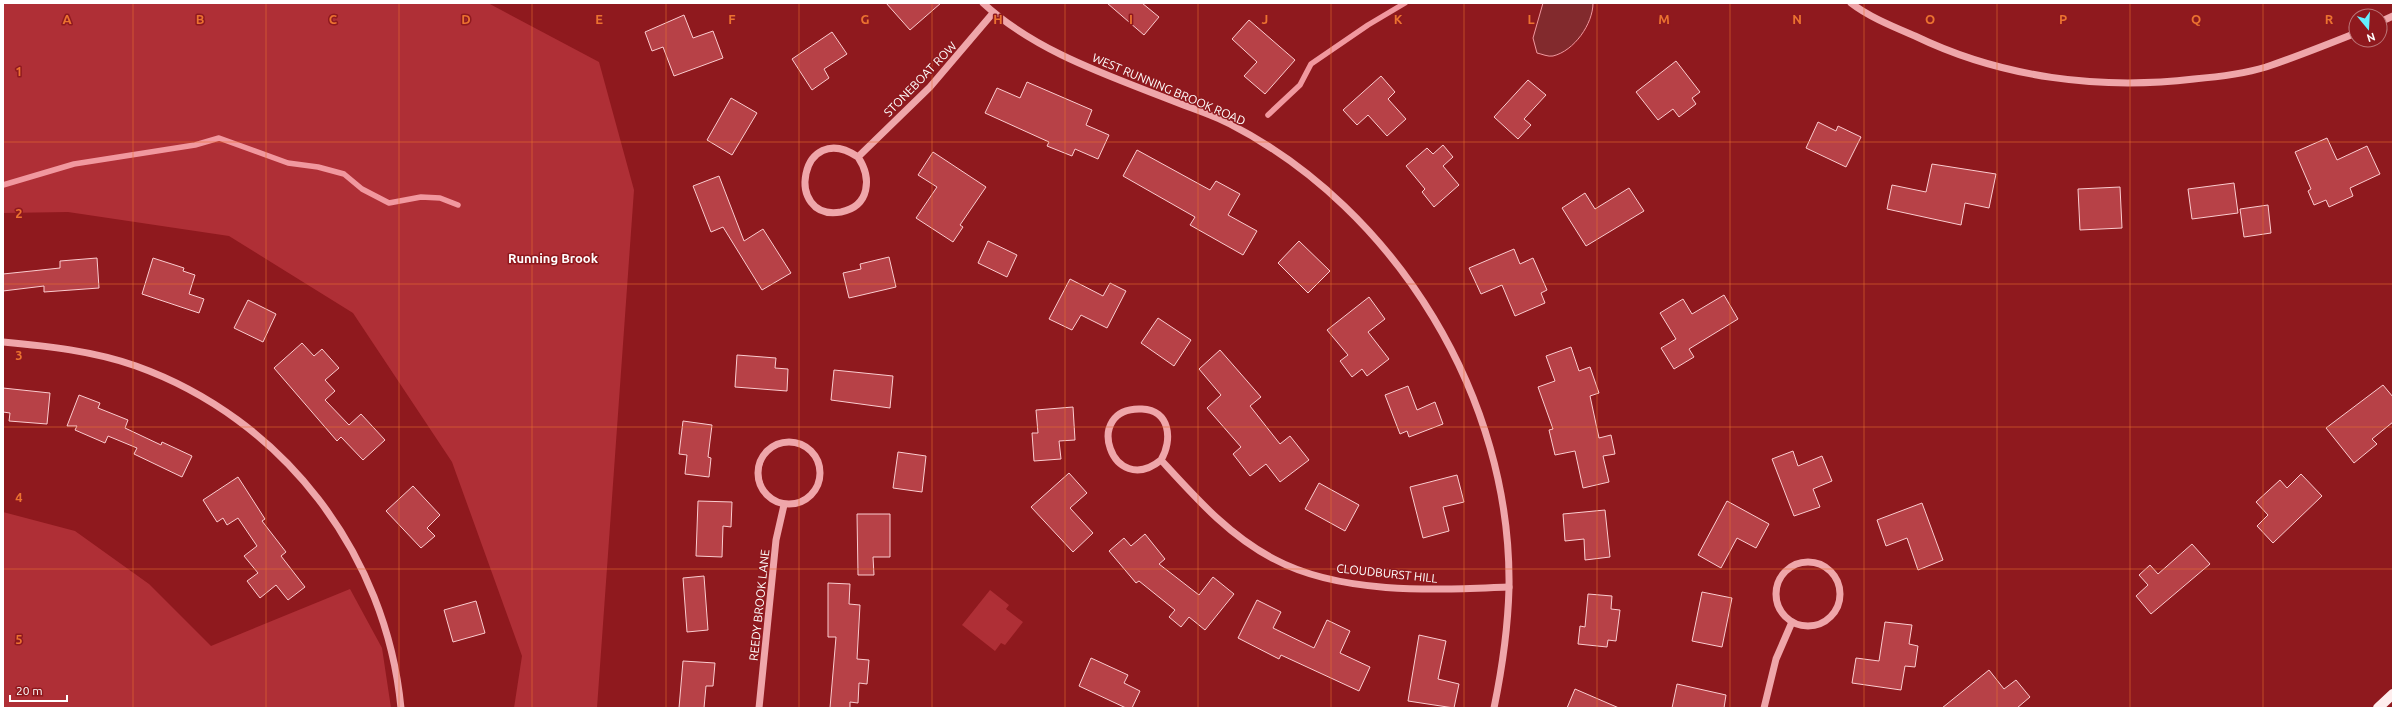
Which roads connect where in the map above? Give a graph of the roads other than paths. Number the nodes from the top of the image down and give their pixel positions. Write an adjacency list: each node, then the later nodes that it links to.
1 (983, 3): 3 (street, WEST RUNNING BROOK ROAD)
2 (1851, 3): 4 (street)
3 (993, 13): 5 (street, STONEBOAT ROW); 9 (street, WEST RUNNING BROOK ROAD)
4 (2348, 35)
5 (858, 157): 5 (street)
6 (3, 342): 12 (street)
7 (1161, 460): 7 (street); 9 (street, CLOUDBURST HILL)
8 (784, 505): 8 (street); 13 (street, REEDY BROOK LANE)
9 (1509, 587): 14 (street, WEST RUNNING BROOK ROAD)
10 (1792, 622): 10 (street); 15 (street)
11 (2393, 694): 16 (main road)
12 (401, 708)
13 (759, 708)
14 (1494, 708)
15 (1764, 708)
16 (2378, 708)

